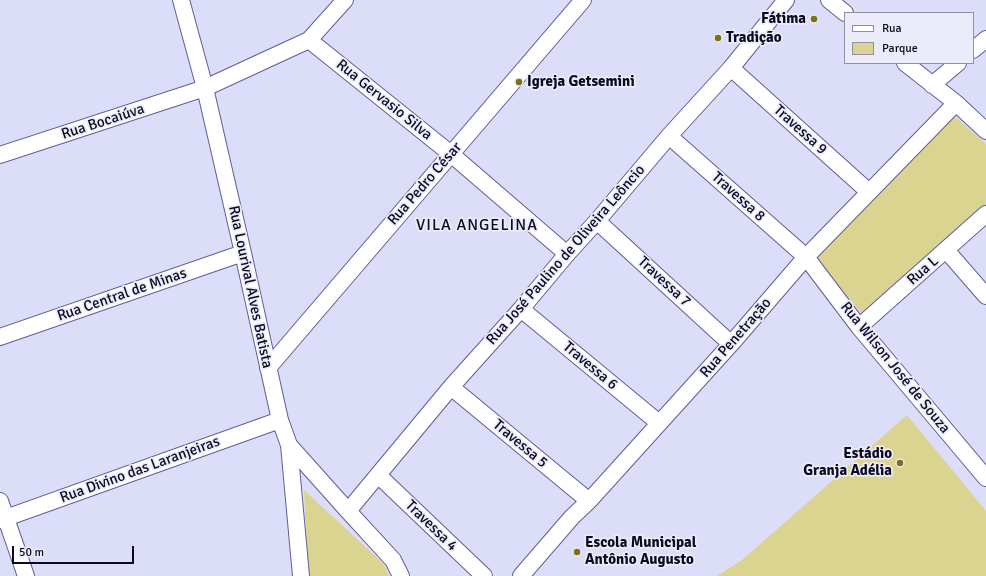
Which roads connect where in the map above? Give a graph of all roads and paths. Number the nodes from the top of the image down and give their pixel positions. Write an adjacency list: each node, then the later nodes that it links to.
1 (181, 0): 14 (street, Rua Lourival Alves Batista)
2 (345, 0): 8 (street)
3 (583, 0): 18 (street, Rua Pedro César)
4 (786, 0): 12 (street, Rua José Paulino de Oliveira Leôncio)
5 (829, 0): 6 (street)
6 (844, 12)
7 (986, 39): 9 (street)
8 (309, 40): 14 (street, Rua Bocaiúva); 18 (street, Rua Gervasio Silva)
9 (974, 49)
10 (906, 64): 13 (street)
11 (957, 64): 13 (street)
12 (731, 68): 17 (street, Rua José Paulino de Oliveira Leôncio); 20 (street, Travessa 9)
13 (932, 85): 15 (street)
14 (205, 88): 19 (street, Rua Bocaiúva); 24 (street, Rua Lourival Alves Batista)
15 (956, 103): 16 (street); 20 (street, Rua Penetração)
16 (986, 131)
17 (669, 136): 22 (street, Rua José Paulino de Oliveira Leôncio); 26 (street, Travessa 8)
18 (451, 154): 25 (street, Rua Gervasio Silva); 32 (street, Rua Pedro César)
19 (0, 155)
20 (869, 192): 26 (street, Rua Penetração)
21 (986, 214): 23 (street, Rua L)
22 (597, 221): 25 (street, Rua José Paulino de Oliveira Leôncio); 31 (street, Travessa 7)
23 (946, 250): 27 (street); 29 (street, Rua L)
24 (244, 253): 30 (street, Rua Central de Minas); 32 (street, Rua Lourival Alves Batista)
25 (567, 254): 28 (street, Rua José Paulino de Oliveira Leôncio)
26 (806, 257): 29 (street, Rua Wilson José de Souza); 31 (street, Rua Penetração)
27 (986, 296)
28 (521, 309): 33 (street, Rua José Paulino de Oliveira Leôncio); 35 (street, Travessa 6)
29 (859, 327): 38 (street, Rua Wilson José de Souza)
30 (0, 338)
31 (731, 344): 35 (street, Rua Penetração)
32 (268, 368): 34 (street, Rua Lourival Alves Batista)
33 (451, 387): 37 (street, Rua José Paulino de Oliveira Leôncio); 40 (street, Travessa 5)
34 (280, 420): 36 (street, Rua Lourival Alves Batista); 42 (street, Rua Divino das Laranjeiras)
35 (659, 424): 40 (street, Rua Penetração)
36 (289, 445): 41 (street); 44 (street, Rua Lourival Alves Batista)
37 (378, 475): 41 (street, Rua José Paulino de Oliveira Leôncio); 46 (street, Travessa 4)
38 (986, 478)
39 (0, 501): 42 (street)
40 (589, 501): 47 (street, Rua Penetração)
41 (348, 511): 45 (street)
42 (3, 519): 43 (street)
43 (26, 576)
44 (301, 576)
45 (401, 576)
46 (484, 576)
47 (521, 576)

